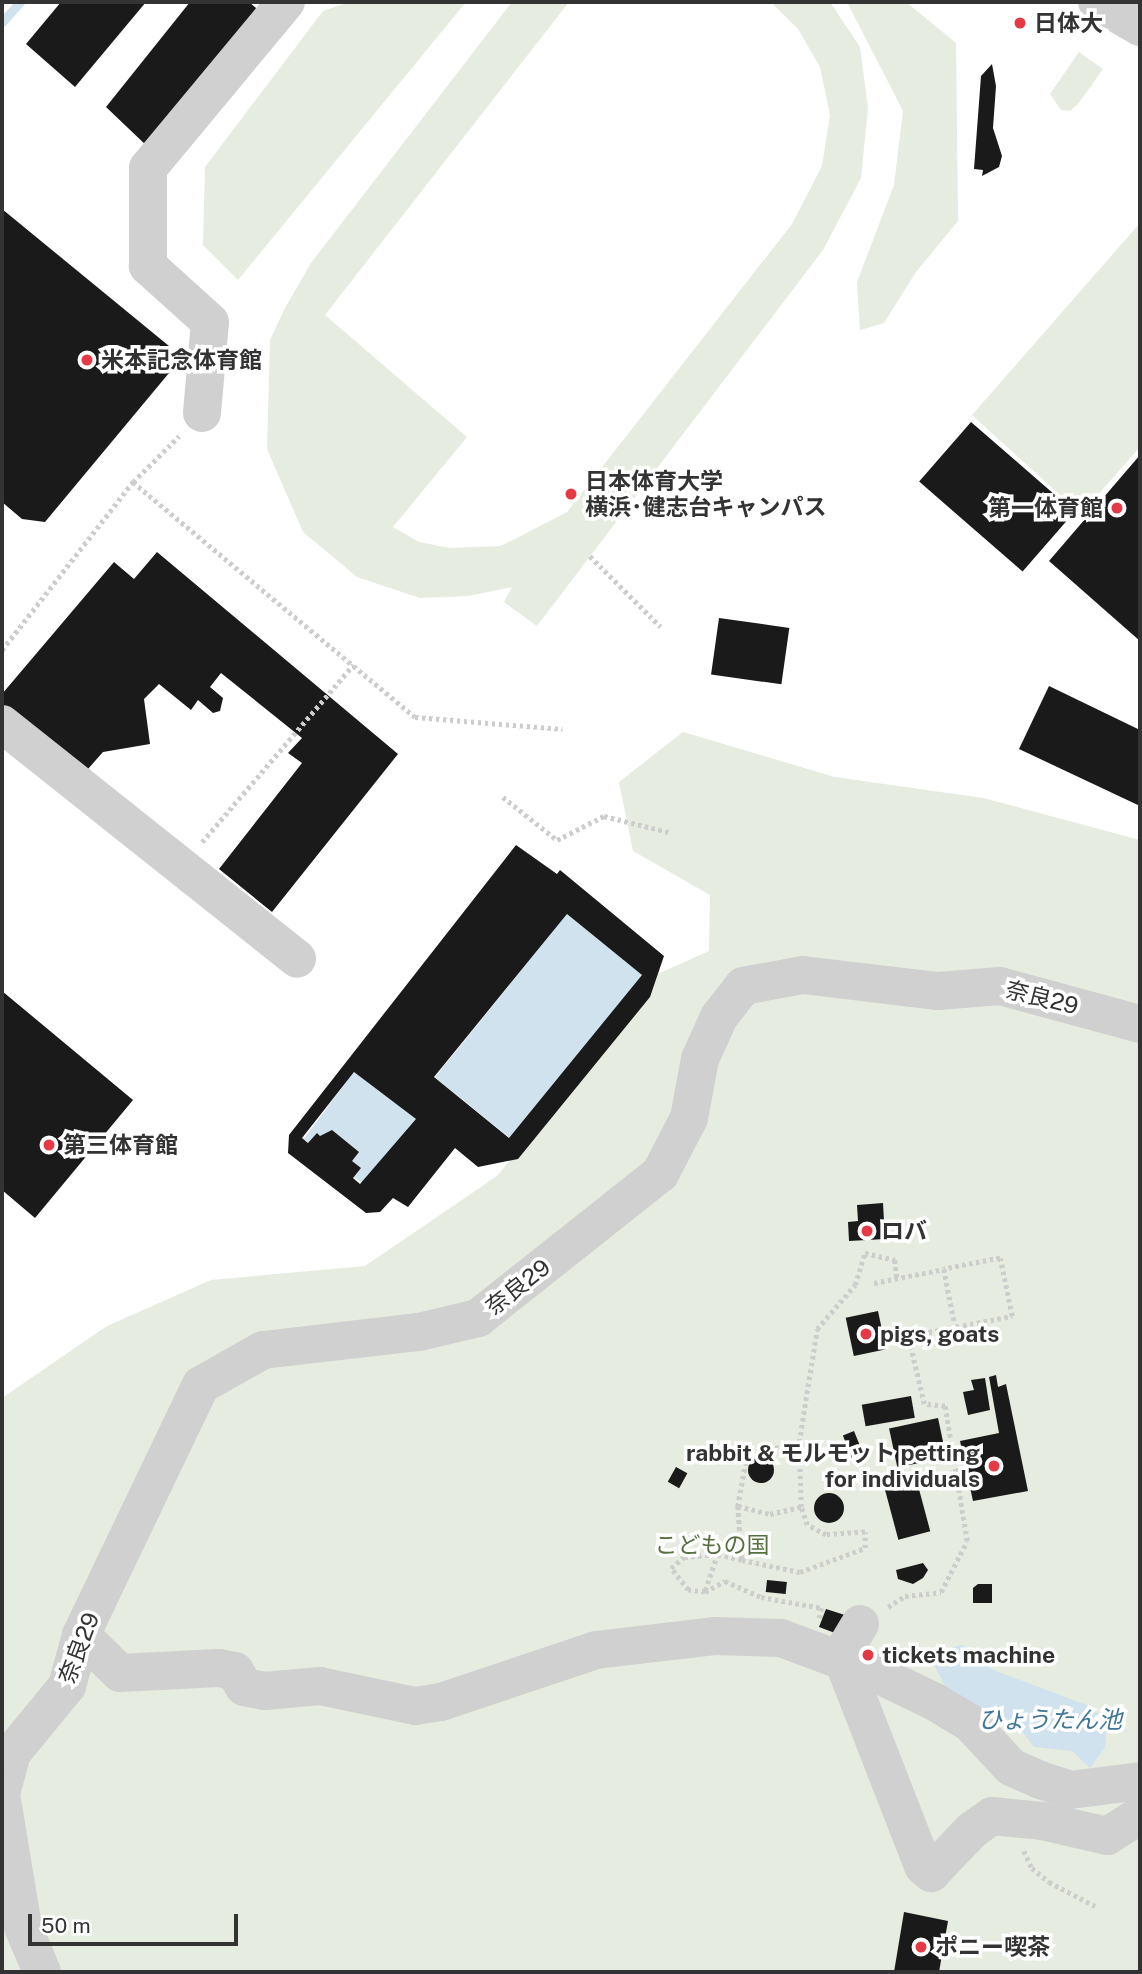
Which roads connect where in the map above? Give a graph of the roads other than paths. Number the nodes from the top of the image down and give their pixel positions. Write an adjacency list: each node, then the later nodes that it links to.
1 (286, 2): 4 (street)
2 (1097, 2): 3 (street)
3 (1140, 27)
4 (202, 413)
5 (2, 724): 6 (street)
6 (297, 959)
7 (1140, 1024): 9 (street, 奈良29)
8 (860, 1624): 10 (street)
9 (81, 1635): 10 (street); 12 (street, 奈良29)
10 (845, 1663): 11 (street); 14 (street)
11 (1140, 1781)
12 (2, 1790)
13 (2, 1800): 15 (street)
14 (1140, 1815)
15 (42, 1972)

